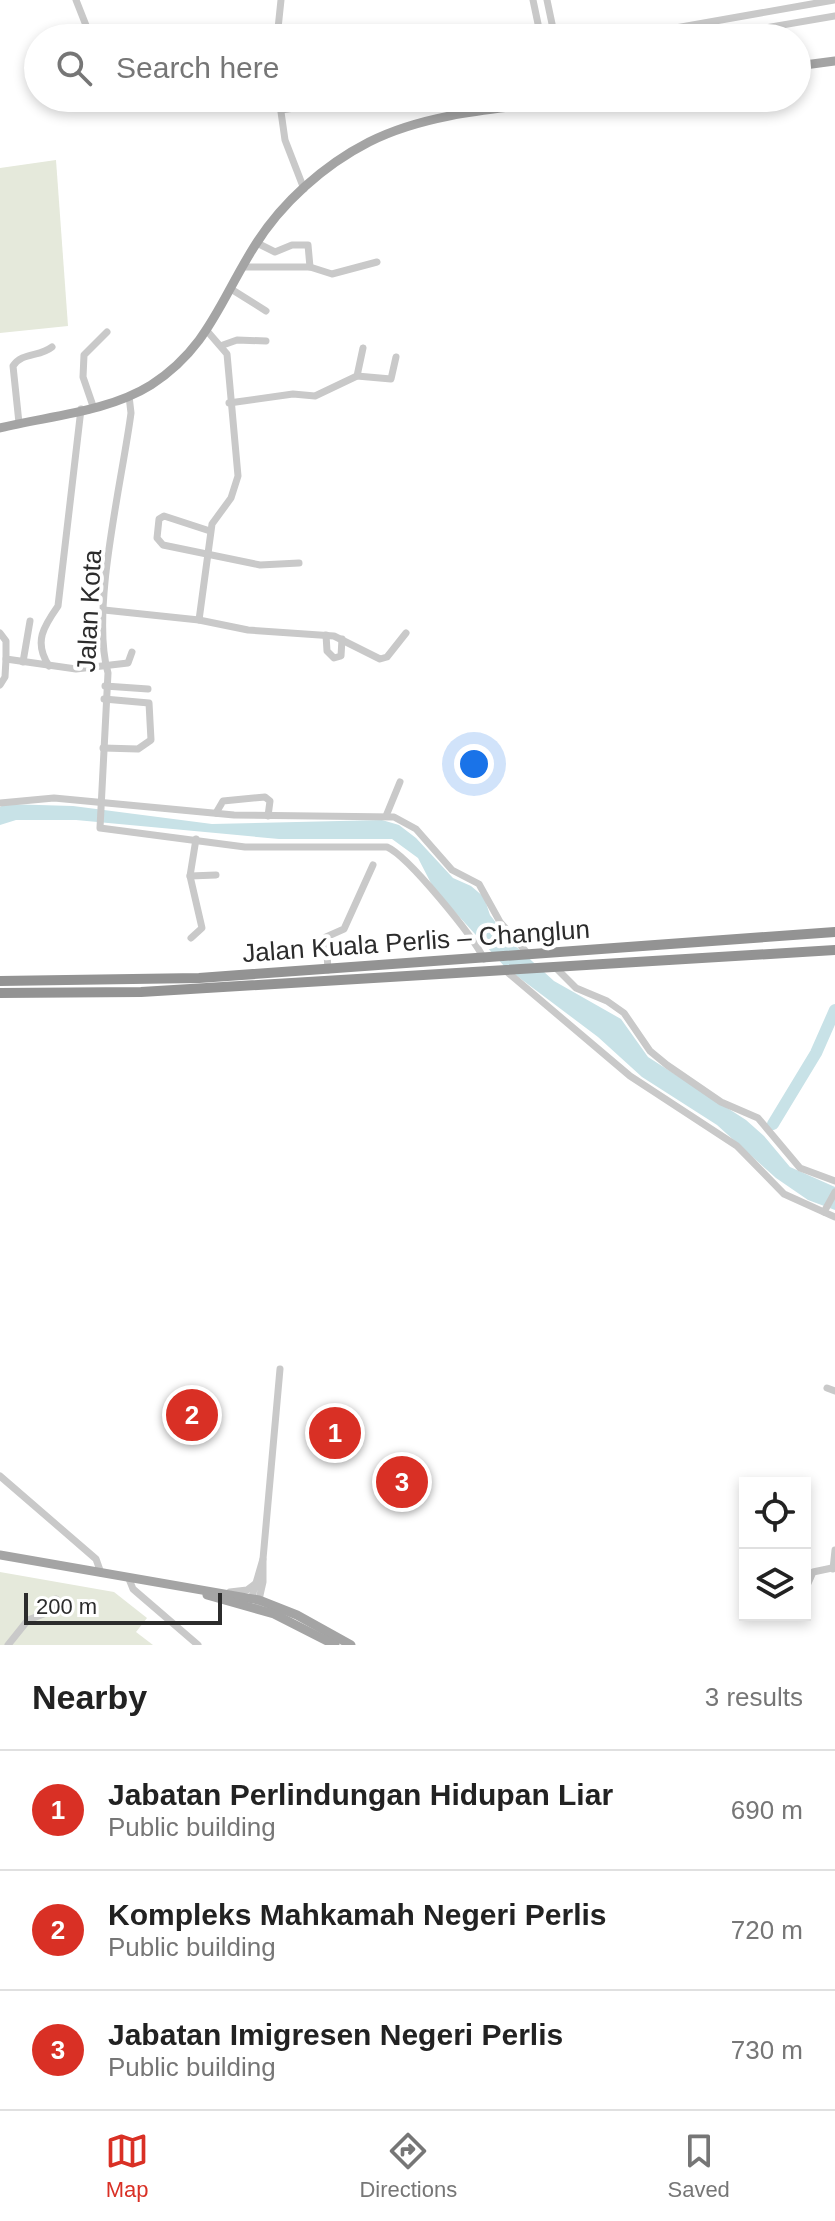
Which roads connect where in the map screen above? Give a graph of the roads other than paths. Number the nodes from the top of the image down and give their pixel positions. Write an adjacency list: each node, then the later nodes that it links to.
1 (76, 0): 7 (street)
2 (281, 0): 8 (street)
3 (533, 0): 9 (street)
4 (547, 0): 10 (street)
5 (834, 0): 11 (street)
6 (835, 16): 12 (street)
7 (85, 24)
8 (278, 24)
9 (538, 24)
10 (552, 24)
11 (698, 24)
12 (788, 24)
13 (835, 61): 14 (main road)
14 (811, 64)
15 (281, 112): 17 (street)
16 (485, 112): 17 (main road)
17 (304, 189): 18 (main road)
18 (257, 243): 20 (main road); 21 (street)
19 (377, 262): 21 (street)
20 (242, 267): 21 (street); 22 (main road)
21 (310, 267)
22 (231, 289): 23 (street); 25 (main road)
23 (266, 311)
24 (107, 332): 34 (street)
25 (208, 332): 27 (street); 32 (main road)
26 (266, 341): 27 (street)
27 (223, 345): 33 (street)
28 (52, 347): 36 (street)
29 (363, 348): 31 (street)
30 (396, 357): 31 (street)
31 (357, 376): 33 (street)
32 (129, 396): 34 (main road); 41 (street, Jalan Kota)
33 (229, 403): 38 (street)
34 (93, 406): 35 (main road)
35 (81, 409): 36 (main road); 51 (street)
36 (19, 423): 37 (main road)
37 (0, 428)
38 (210, 531): 39 (street); 39 (street)
39 (208, 554): 40 (street); 42 (street)
40 (299, 563)
41 (104, 610): 42 (street); 52 (street, Jalan Kota)
42 (199, 620): 46 (street)
43 (30, 621): 50 (street)
44 (0, 633): 49 (street)
45 (406, 633): 47 (street)
46 (326, 635): 47 (street); 47 (street)
47 (342, 639)
48 (132, 652): 52 (street)
49 (6, 659): 50 (street); 53 (street)
50 (23, 662): 51 (street)
51 (49, 666): 52 (street)
52 (106, 667): 54 (street, Jalan Kota)
53 (0, 685)
54 (105, 686): 55 (street); 56 (street, Jalan Kota)
55 (148, 689)
56 (104, 699): 57 (street, Jalan Kota); 57 (street)
57 (103, 748): 60 (street, Jalan Kota)
58 (400, 782): 63 (street)
59 (0, 803): 60 (street)
60 (102, 804): 61 (street); 64 (street, Jalan Kota)
61 (216, 813): 62 (street); 62 (street)
62 (268, 816): 63 (street)
63 (386, 816): 71 (street)
64 (196, 839): 67 (street); 72 (street)
65 (373, 865): 74 (street)
66 (216, 875): 67 (street)
67 (190, 876): 69 (street)
68 (835, 932): 71 (highway, Jalan Kuala Perlis – Changlun)
69 (191, 938)
70 (835, 950): 73 (highway, Jalan Kuala Perlis – Changlun)
71 (529, 956): 72 (highway, Jalan Kuala Perlis – Changlun)
72 (487, 959): 74 (highway, Jalan Kuala Perlis – Changlun)
73 (555, 968): 75 (highway, Jalan Kuala Perlis – Changlun); 78 (street)
74 (328, 970): 76 (highway, Jalan Kuala Perlis – Changlun)
75 (508, 971): 77 (highway, Jalan Kuala Perlis – Changlun); 80 (street)
76 (0, 981)
77 (0, 993)
78 (835, 1181)
79 (835, 1192): 80 (street)
80 (825, 1210): 81 (street)
81 (835, 1217)
82 (280, 1369): 90 (street)
83 (0, 1476): 87 (street)
84 (835, 1550): 86 (street)
85 (0, 1555): 87 (main road)
86 (833, 1569): 88 (street)
87 (101, 1573): 89 (main road)
88 (811, 1576)
89 (129, 1579): 91 (main road); 99 (street)
90 (260, 1582): 92 (street); 94 (street); 95 (street)
91 (180, 1587): 92 (main road); 94 (main road)
92 (220, 1592): 94 (main road)
93 (56, 1599): 98 (street)
94 (254, 1603): 95 (main road); 96 (main road)
95 (278, 1606): 97 (main road)
96 (315, 1634): 97 (main road); 100 (street)
97 (339, 1643)
98 (8, 1645)
99 (198, 1645)
100 (322, 1645)

